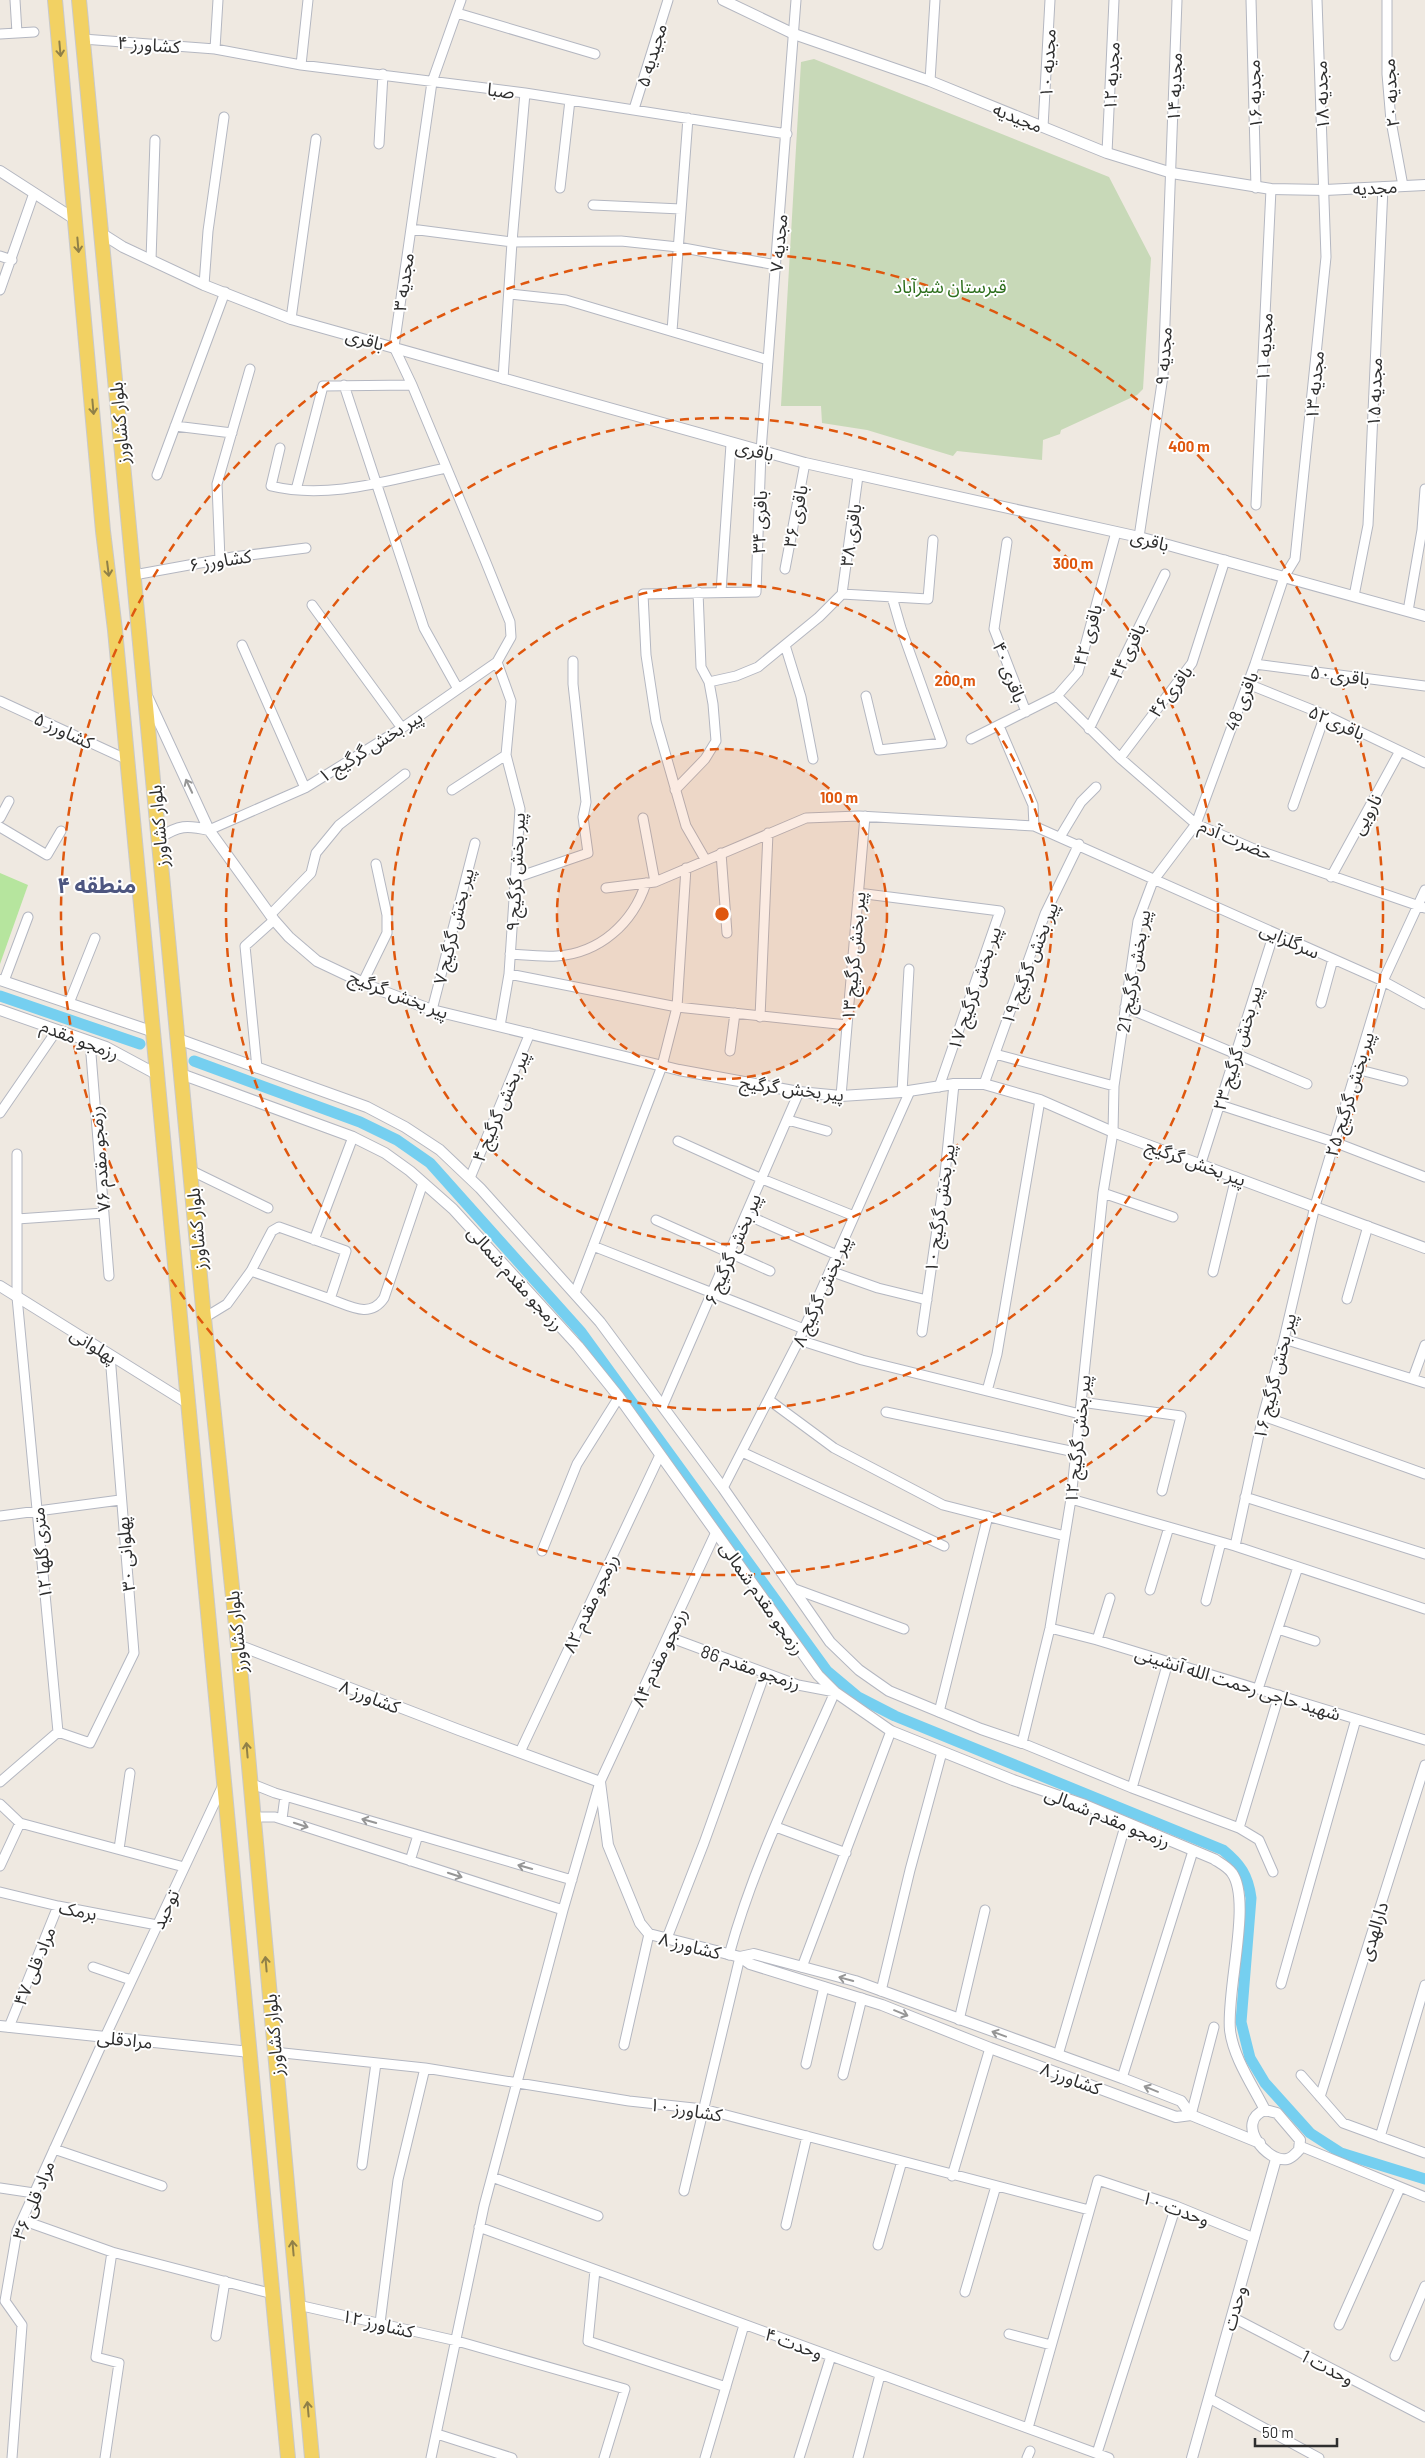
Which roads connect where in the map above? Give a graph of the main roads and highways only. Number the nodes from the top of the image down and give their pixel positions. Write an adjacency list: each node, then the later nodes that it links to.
1 (55, 0): 6 (main road, بلوار کشاورز)
2 (63, 0): 6 (main road)
3 (70, 0): 5 (main road)
4 (79, 0): 5 (main road, بلوار کشاورز)
5 (81, 24): 7 (main road, بلوار کشاورز)
6 (58, 26): 8 (main road, بلوار کشاورز, one-way to 8)
7 (190, 1170): 8 (main road); 9 (main road, بلوار کشاورز, one-way to 7)
8 (167, 1172): 10 (main road, بلوار کشاورز)
9 (286, 2175): 10 (main road); 12 (main road, بلوار کشاورز, one-way to 9)
10 (262, 2177): 11 (main road, بلوار کشاورز)
11 (288, 2458)
12 (312, 2458)

